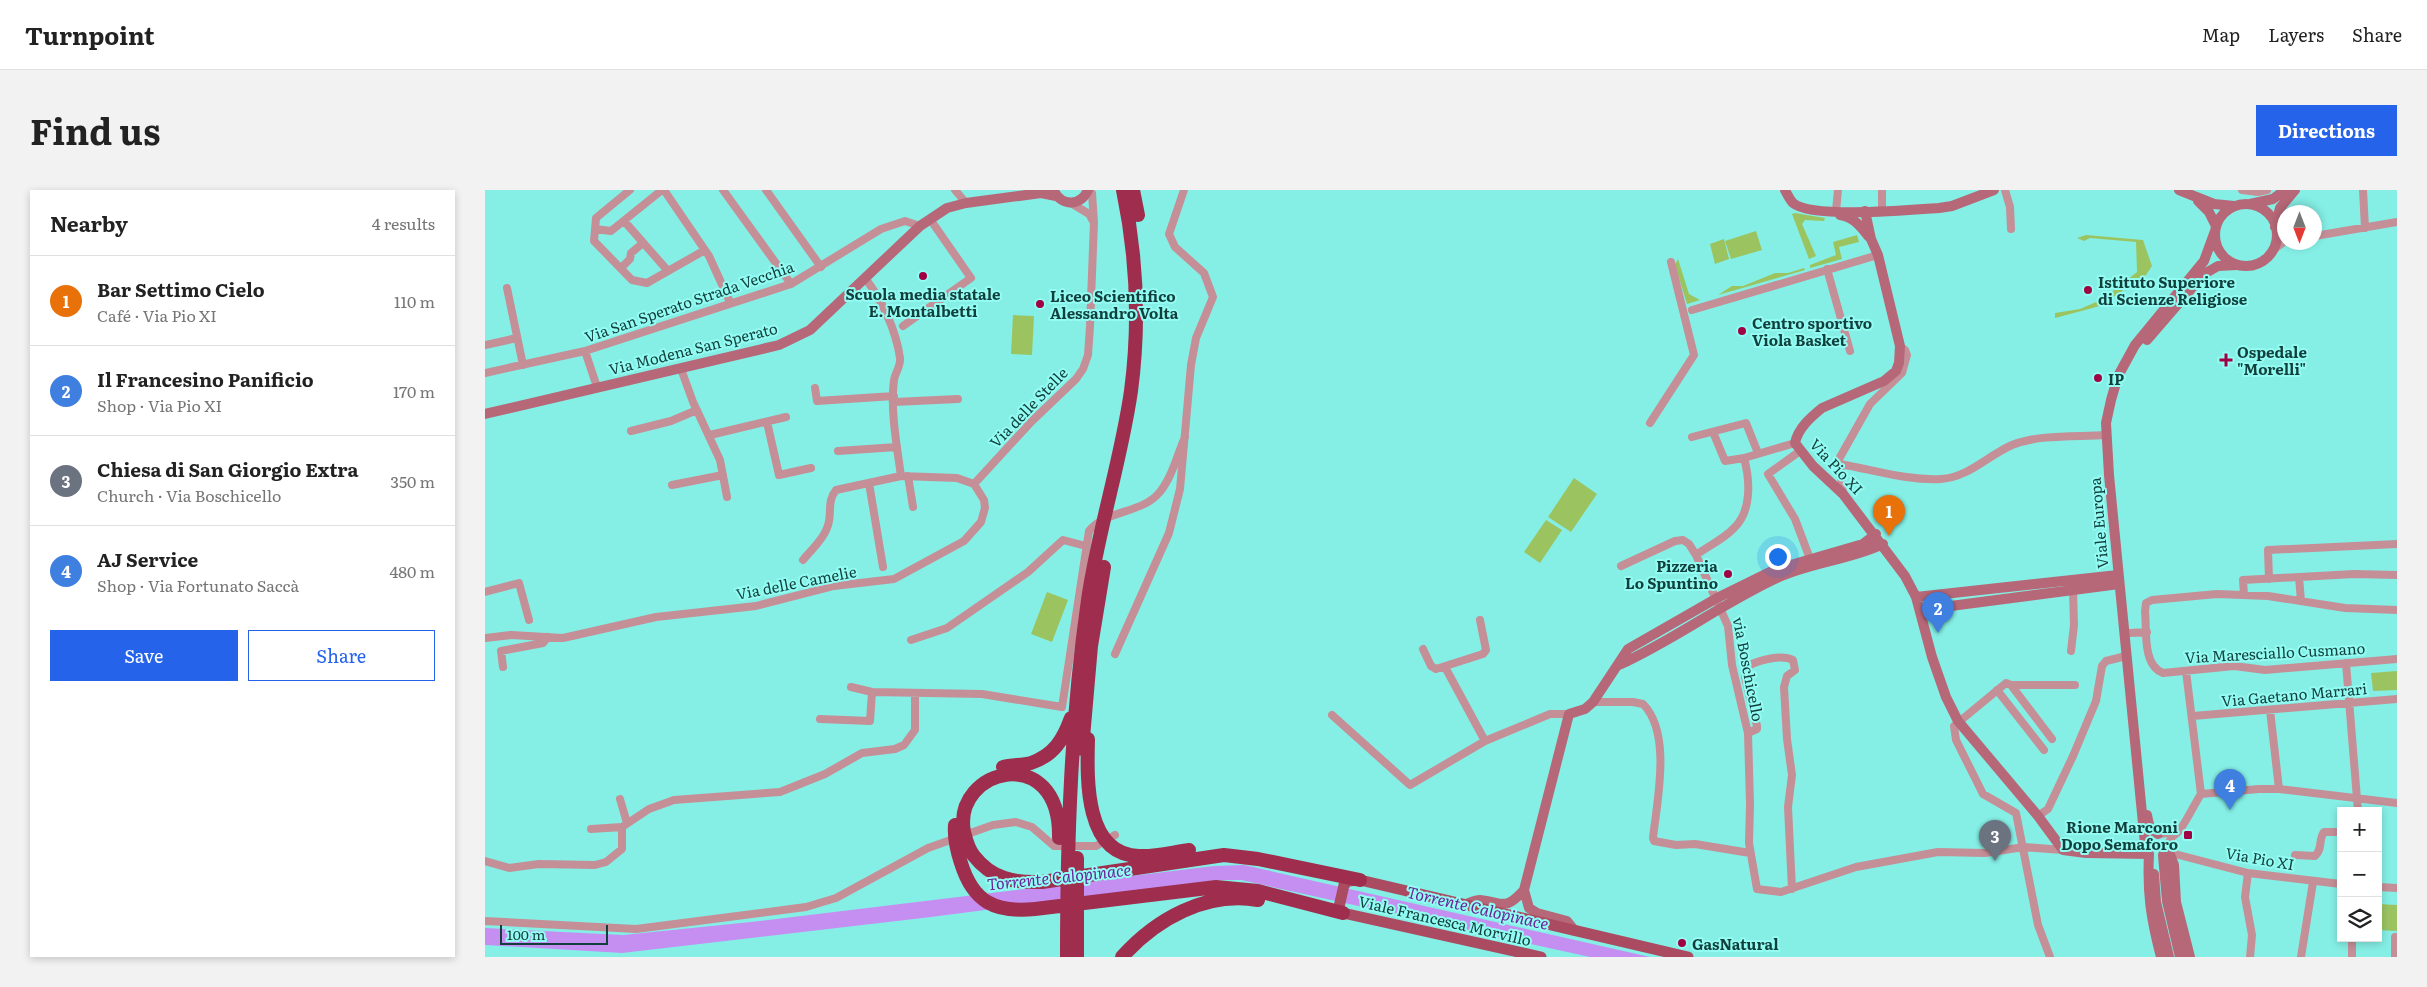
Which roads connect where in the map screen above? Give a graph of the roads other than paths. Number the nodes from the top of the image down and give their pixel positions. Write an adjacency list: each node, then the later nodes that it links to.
1 (630, 190): 39 (street)
2 (663, 190): 33 (street); 47 (street)
3 (723, 190): 57 (street)
4 (766, 190): 52 (street)
5 (955, 190): 24 (street)
6 (1088, 190): 25 (street); 34 (street, Via delle Stelle)
7 (1123, 190): 148 (highway)
8 (1133, 190): 148 (highway)
9 (1184, 190): 83 (street)
10 (1785, 190): 30 (street)
11 (1838, 190): 30 (street)
12 (1882, 190): 29 (street)
13 (1994, 190): 29 (street)
14 (2005, 190): 40 (street)
15 (2179, 190): 23 (street)
16 (2242, 190): 17 (street)
17 (2267, 190)
18 (2285, 190): 26 (street)
19 (2295, 190): 27 (street)
20 (2363, 190): 38 (street)
21 (1043, 191): 22 (street, Via Modena San Sperato); 24 (street, Via Modena San Sperato)
22 (1055, 193): 25 (street, Via Modena San Sperato)
23 (2194, 197): 28 (street); 41 (street)
24 (966, 203): 32 (street, Via Modena San Sperato)
25 (1071, 203): 34 (street)
26 (2249, 204): 28 (street); 37 (street)
27 (2282, 205)
28 (2235, 206): 41 (street)
29 (1882, 211): 31 (street)
30 (1831, 212): 31 (street); 44 (street)
31 (1865, 212): 44 (street, Via Pio XI)
32 (930, 219): 36 (street, Via Modena San Sperato); 61 (street)
33 (625, 222): 39 (street); 45 (street)
34 (1094, 222): 96 (street, Via delle Stelle)
35 (2397, 222): 38 (street)
36 (920, 226): 52 (street, Via San Sperato Strada Vecchia); 56 (street, Via Modena San Sperato)
37 (2277, 227)
38 (2365, 228): 42 (street)
39 (595, 229): 53 (street)
40 (2011, 229)
41 (2215, 229): 51 (street); 82 (street, Viale Europa)
42 (2322, 235)
43 (2277, 236): 48 (street)
44 (1871, 239): 49 (street, Via Pio XI)
45 (643, 243): 53 (street); 55 (street)
46 (2277, 247): 48 (street)
47 (705, 250): 55 (street); 59 (street)
48 (2273, 250): 51 (street)
49 (1878, 255): 54 (street); 64 (street, Via Pio XI)
50 (1671, 262): 78 (street)
51 (2237, 265): 125 (street, Viale Europa)
52 (821, 267): 57 (street, Via San Sperato Strada Vecchia)
53 (621, 268): 55 (street)
54 (1827, 269): 60 (street); 66 (street)
55 (668, 271)
56 (865, 278): 68 (street, Via Modena San Sperato); 72 (street)
57 (791, 284): 59 (street, Via San Sperato Strada Vecchia)
58 (507, 288): 62 (street)
59 (730, 302): 65 (street, Via San Sperato Strada Vecchia)
60 (1692, 310)
61 (903, 326)
62 (517, 338): 63 (street); 67 (street)
63 (485, 345)
64 (1900, 346): 86 (street, Via Pio XI); 90 (street)
65 (585, 351): 67 (street, Via San Sperato Strada Vecchia); 70 (street)
66 (1850, 351)
67 (523, 365): 69 (street, Via San Sperato Strada Vecchia)
68 (681, 369): 70 (street, Via Modena San Sperato); 74 (street)
69 (485, 373)
70 (597, 387): 75 (street, Via Modena San Sperato)
71 (815, 388): 72 (street)
72 (894, 399): 73 (street); 85 (street)
73 (958, 399)
74 (697, 410): 79 (street); 81 (street)
75 (485, 414)
76 (786, 417): 77 (street)
77 (767, 422): 81 (street); 91 (street)
78 (1651, 423)
79 (631, 431)
80 (1713, 432): 84 (street); 88 (street); 89 (street)
81 (710, 435): 92 (street)
82 (2106, 435): 90 (street); 112 (street, Viale Europa)
83 (1185, 437): 103 (street); 131 (street)
84 (1692, 437)
85 (897, 447): 87 (street); 93 (street)
86 (1797, 447): 88 (street); 97 (street, Via Pio XI); 106 (street)
87 (838, 451)
88 (1758, 453): 89 (street)
89 (1744, 458): 104 (street)
90 (1839, 464): 97 (street)
91 (811, 468)
92 (723, 475): 95 (street); 98 (street)
93 (904, 476): 94 (street); 96 (street); 99 (street)
94 (869, 483): 105 (street); 108 (street)
95 (672, 484)
96 (974, 484): 126 (street, Via delle Camelie)
97 (1843, 494): 100 (street, Via Pio XI)
98 (727, 497)
99 (913, 507)
100 (1876, 534): 101 (street, Via Pio XI); 106 (street)
101 (1883, 544): 106 (street); 116 (street, Via Pio XI)
102 (2397, 544): 111 (street)
103 (1086, 546): 128 (street); 144 (street)
104 (1696, 555): 107 (street, via Boschicello); 117 (street, via Boschicello)
105 (803, 560)
106 (1811, 562): 117 (street); 119 (street)
107 (1621, 566)
108 (883, 567)
109 (2397, 575): 110 (street)
110 (2299, 577): 111 (street); 118 (street)
111 (2269, 579): 115 (street)
112 (2119, 580): 113 (street); 116 (street); 132 (street, Viale Europa)
113 (2073, 589): 120 (street); 130 (street)
114 (485, 592): 122 (street)
115 (2244, 595): 118 (street); 124 (street)
116 (1916, 597): 120 (street, Via Pio XI)
117 (1717, 598): 119 (street, via Boschicello); 135 (street)
118 (2301, 601): 121 (street)
119 (1722, 609): 135 (street); 155 (street, via Boschicello)
120 (1920, 610): 154 (street, Via Pio XI)
121 (2397, 610)
122 (529, 620)
123 (1480, 620): 136 (street)
124 (2147, 632): 125 (street); 138 (street, Via Maresciallo Cusmano)
125 (2130, 633): 171 (street, Viale Europa)
126 (548, 637): 127 (street, Via delle Camelie); 137 (street)
127 (485, 638)
128 (911, 640)
129 (1423, 649): 136 (street)
130 (2071, 651)
131 (1115, 654)
132 (2126, 656): 166 (street); 174 (street, Viale Europa)
133 (2397, 659): 134 (street, Via Maresciallo Cusmano)
134 (2346, 663): 138 (street, Via Maresciallo Cusmano); 147 (street)
135 (1619, 665): 146 (street)
136 (1445, 667): 157 (street)
137 (503, 668)
138 (2186, 671): 152 (street)
139 (2011, 685): 140 (street); 142 (street); 156 (street)
140 (2075, 685)
141 (851, 687): 143 (street)
142 (1997, 690): 154 (street); 158 (street)
143 (872, 692): 144 (street); 153 (street)
144 (915, 693): 167 (street)
145 (2397, 699): 147 (street, Via Gaetano Marrari)
146 (1593, 702): 150 (street); 178 (street)
147 (2350, 704): 149 (street, Via Gaetano Marrari); 163 (street)
148 (1080, 706): 159 (highway); 172 (highway); 173 (highway)
149 (2270, 710): 152 (street, Via Gaetano Marrari); 160 (street)
150 (1569, 714): 157 (street); 190 (street)
151 (1332, 715): 157 (street)
152 (2193, 716): 161 (street)
153 (820, 719)
154 (1958, 721): 166 (street, Via Pio XI); 175 (street)
155 (1748, 733): 178 (street, via Boschicello); 188 (street)
156 (2052, 739)
157 (1485, 741)
158 (2044, 750)
159 (1010, 770): 173 (highway); 184 (highway); 192 (highway)
160 (2279, 790): 161 (street); 163 (street)
161 (2201, 794): 169 (street)
162 (620, 799): 167 (street)
163 (2359, 799): 164 (street); 165 (street)
164 (2397, 803)
165 (2358, 807)
166 (2038, 816): 176 (street, Via Pio XI)
167 (625, 825): 168 (street); 182 (street)
168 (591, 829)
169 (2177, 832): 171 (street); 177 (street)
170 (2337, 832): 181 (street)
171 (2159, 834): 174 (street); 177 (street)
172 (1108, 836): 184 (highway); 193 (street)
173 (1069, 839): 198 (highway); 199 (highway)
174 (2145, 844): 179 (street); 180 (street)
175 (2024, 847): 176 (street); 188 (street); 202 (street)
176 (2063, 850): 179 (street)
177 (2168, 851): 180 (street); 183 (street, Via Pio XI); 205 (street); 206 (street)
178 (1750, 853): 188 (street)
179 (2133, 854): 180 (street)
180 (2150, 855): 203 (street); 204 (street)
181 (2295, 856)
182 (485, 861)
183 (2248, 873): 185 (street, Via Pio XI); 207 (street)
184 (1360, 880): 191 (main road); 192 (main road)
185 (2313, 882): 186 (street, Via Pio XI); 208 (street)
186 (2337, 884)
187 (2382, 887): 189 (street)
188 (1792, 888)
189 (2397, 888)
190 (1524, 890): 191 (street); 194 (street)
191 (1462, 905): 194 (main road)
192 (1341, 909): 197 (main road, Viale Francesca Morvillo); 200 (highway)
193 (485, 921)
194 (1575, 931): 201 (main road)
195 (2395, 937): 210 (street)
196 (2352, 942): 209 (street)
197 (1536, 956)
198 (1067, 957)
199 (1077, 957)
200 (1122, 957)
201 (1688, 957)
202 (2050, 957)
203 (2161, 957)
204 (2169, 957)
205 (2180, 957)
206 (2189, 957)
207 (2250, 957)
208 (2301, 957)
209 (2352, 957)
210 (2395, 957)

